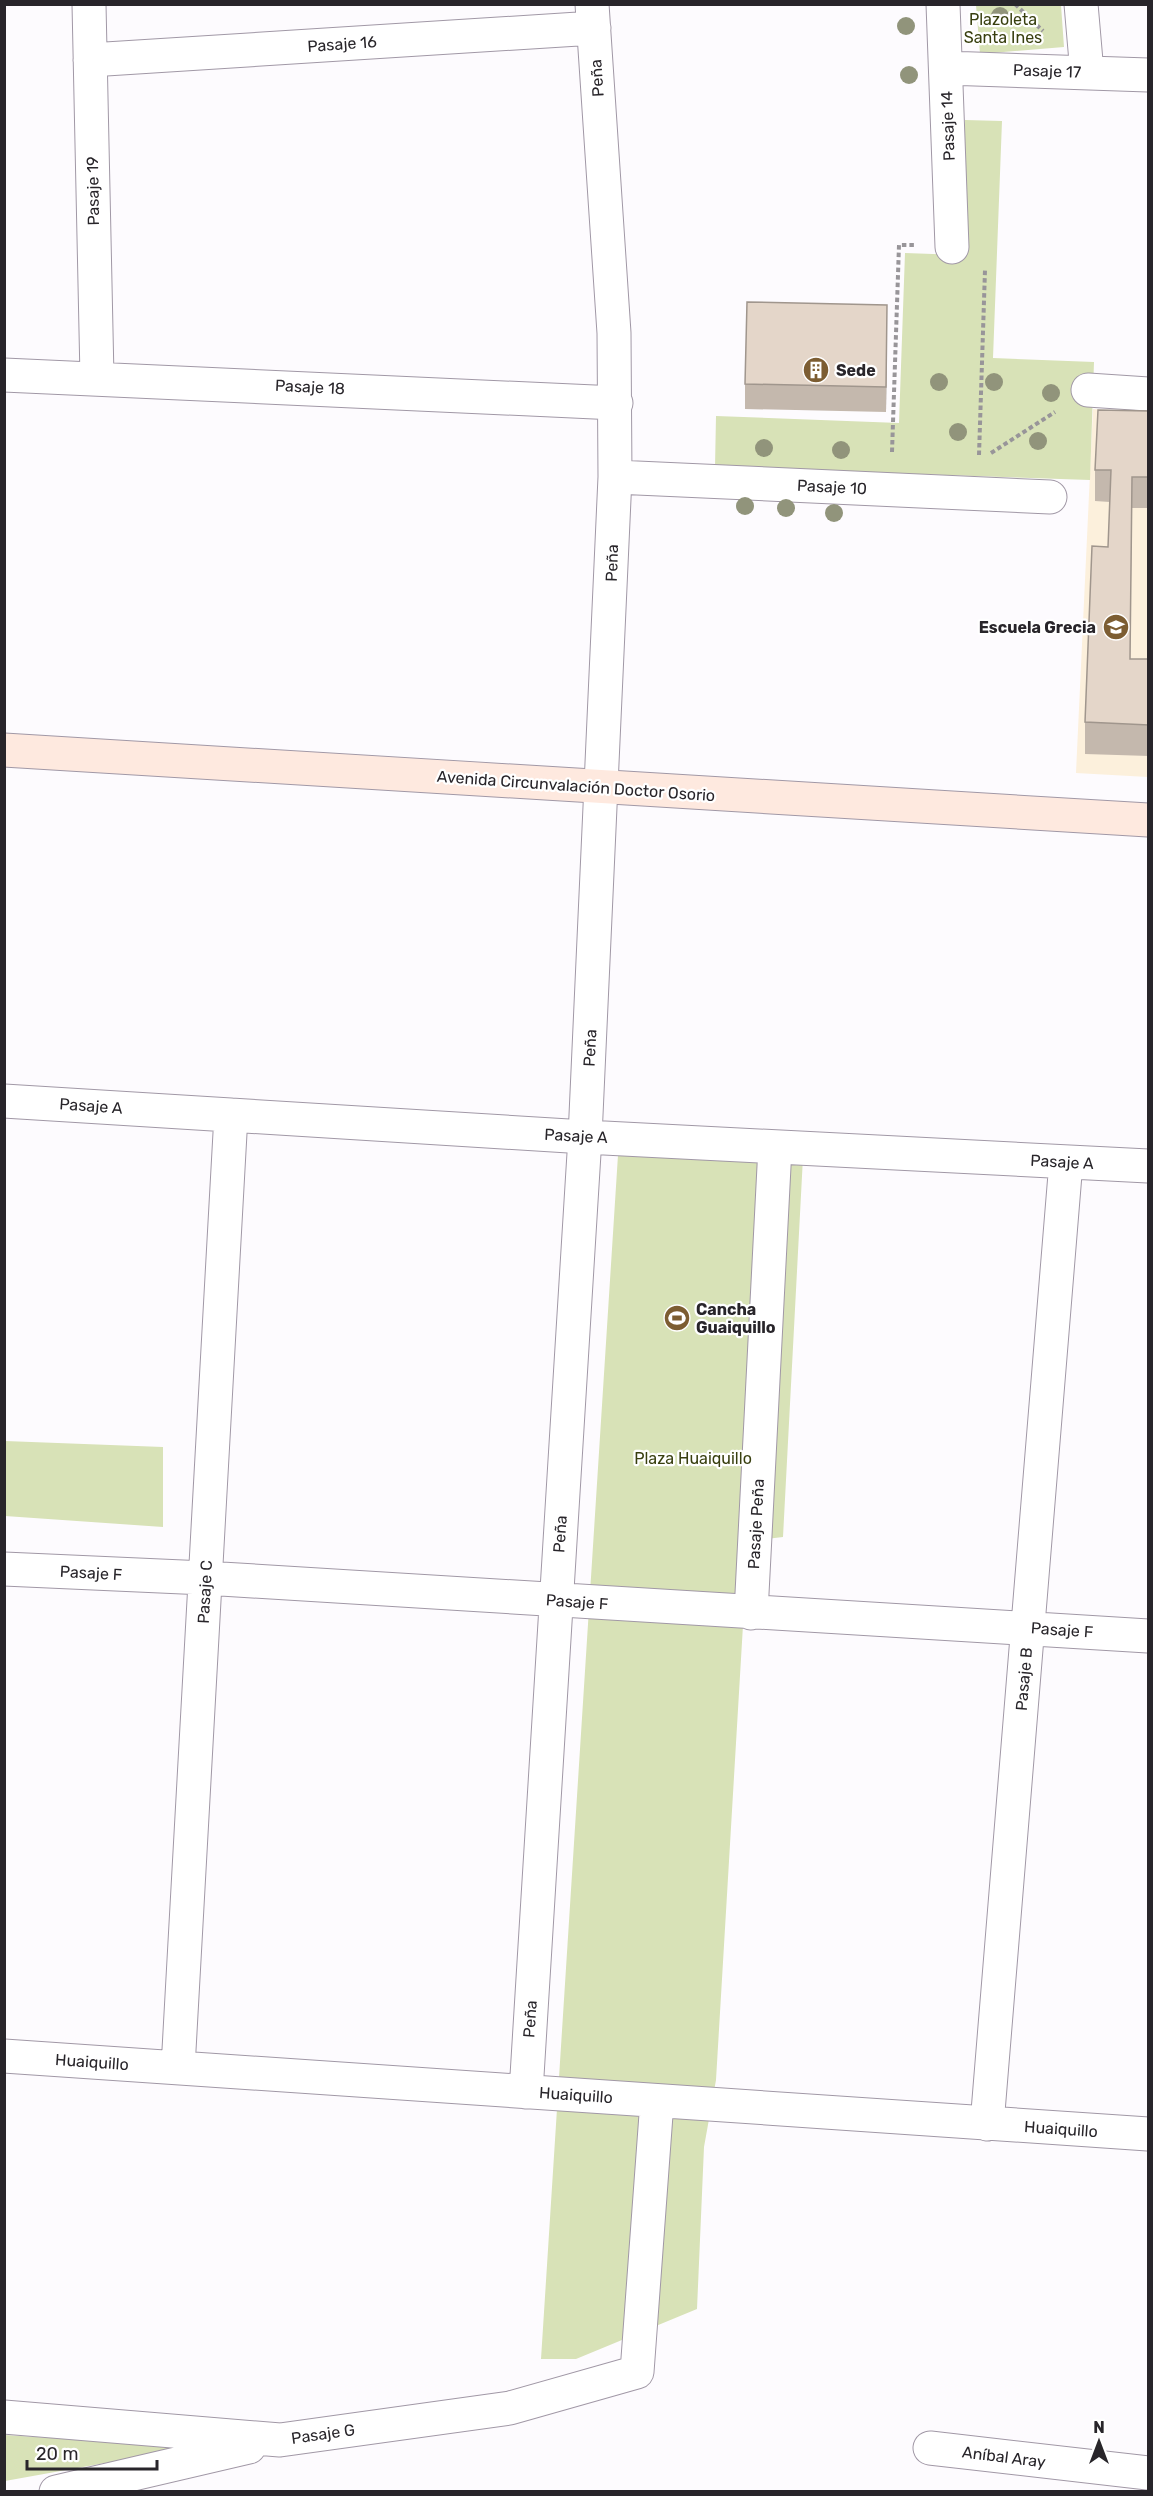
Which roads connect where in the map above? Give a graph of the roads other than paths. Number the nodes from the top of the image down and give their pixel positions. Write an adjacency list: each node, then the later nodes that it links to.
1 (89, 4): 5 (street, Pasaje 19)
2 (944, 4): 6 (street, Pasaje 14)
3 (1081, 4): 7 (street)
4 (593, 16): 5 (street, Pasaje 16); 14 (street, Peña)
5 (90, 60): 11 (street, Pasaje 19)
6 (946, 68): 7 (street, Pasaje 17); 9 (street, Pasaje 14)
7 (1087, 73): 8 (street, Pasaje 17)
8 (1149, 75)
9 (952, 247)
10 (4, 375): 11 (street, Pasaje 18)
11 (97, 377): 14 (street, Pasaje 18)
12 (1088, 390): 13 (street)
13 (1149, 394)
14 (616, 403): 15 (street, Peña)
15 (615, 477): 16 (street, Pasaje 10); 18 (street, Peña)
16 (1050, 497)
17 (4, 750): 18 (main road, Avenida Circunvalación Doctor Osorio)
18 (603, 788): 19 (main road, Avenida Circunvalación Doctor Osorio); 22 (street, Peña)
19 (1149, 820)
20 (4, 1101): 21 (street, Pasaje A)
21 (231, 1115): 22 (street, Pasaje A); 27 (street, Pasaje C)
22 (585, 1137): 23 (street, Pasaje A); 28 (street, Peña)
23 (775, 1147): 24 (street, Pasaje A); 29 (street, Pasaje Peña)
24 (1066, 1162): 25 (street, Pasaje A); 30 (street, Pasaje B)
25 (1149, 1166)
26 (4, 1569): 27 (street, Pasaje F)
27 (206, 1578): 28 (street, Pasaje F); 33 (street, Pasaje C)
28 (556, 1601): 29 (street, Pasaje F); 34 (street, Peña)
29 (751, 1613): 30 (street, Pasaje F)
30 (1028, 1628): 31 (street, Pasaje F); 36 (street, Pasaje B)
31 (1149, 1636)
32 (4, 2056): 33 (street, Huaiquillo)
33 (178, 2068): 34 (street, Huaiquillo)
34 (526, 2092): 35 (street, Huaiquillo)
35 (657, 2101): 36 (street, Huaiquillo); 39 (street, Pasaje G)
36 (987, 2124): 37 (street, Huaiquillo)
37 (1149, 2134)
38 (4, 2417): 39 (street, Pasaje G)
39 (280, 2440): 42 (street)
40 (930, 2448): 41 (street, Aníbal Aray)
41 (1149, 2473)
42 (56, 2492)

